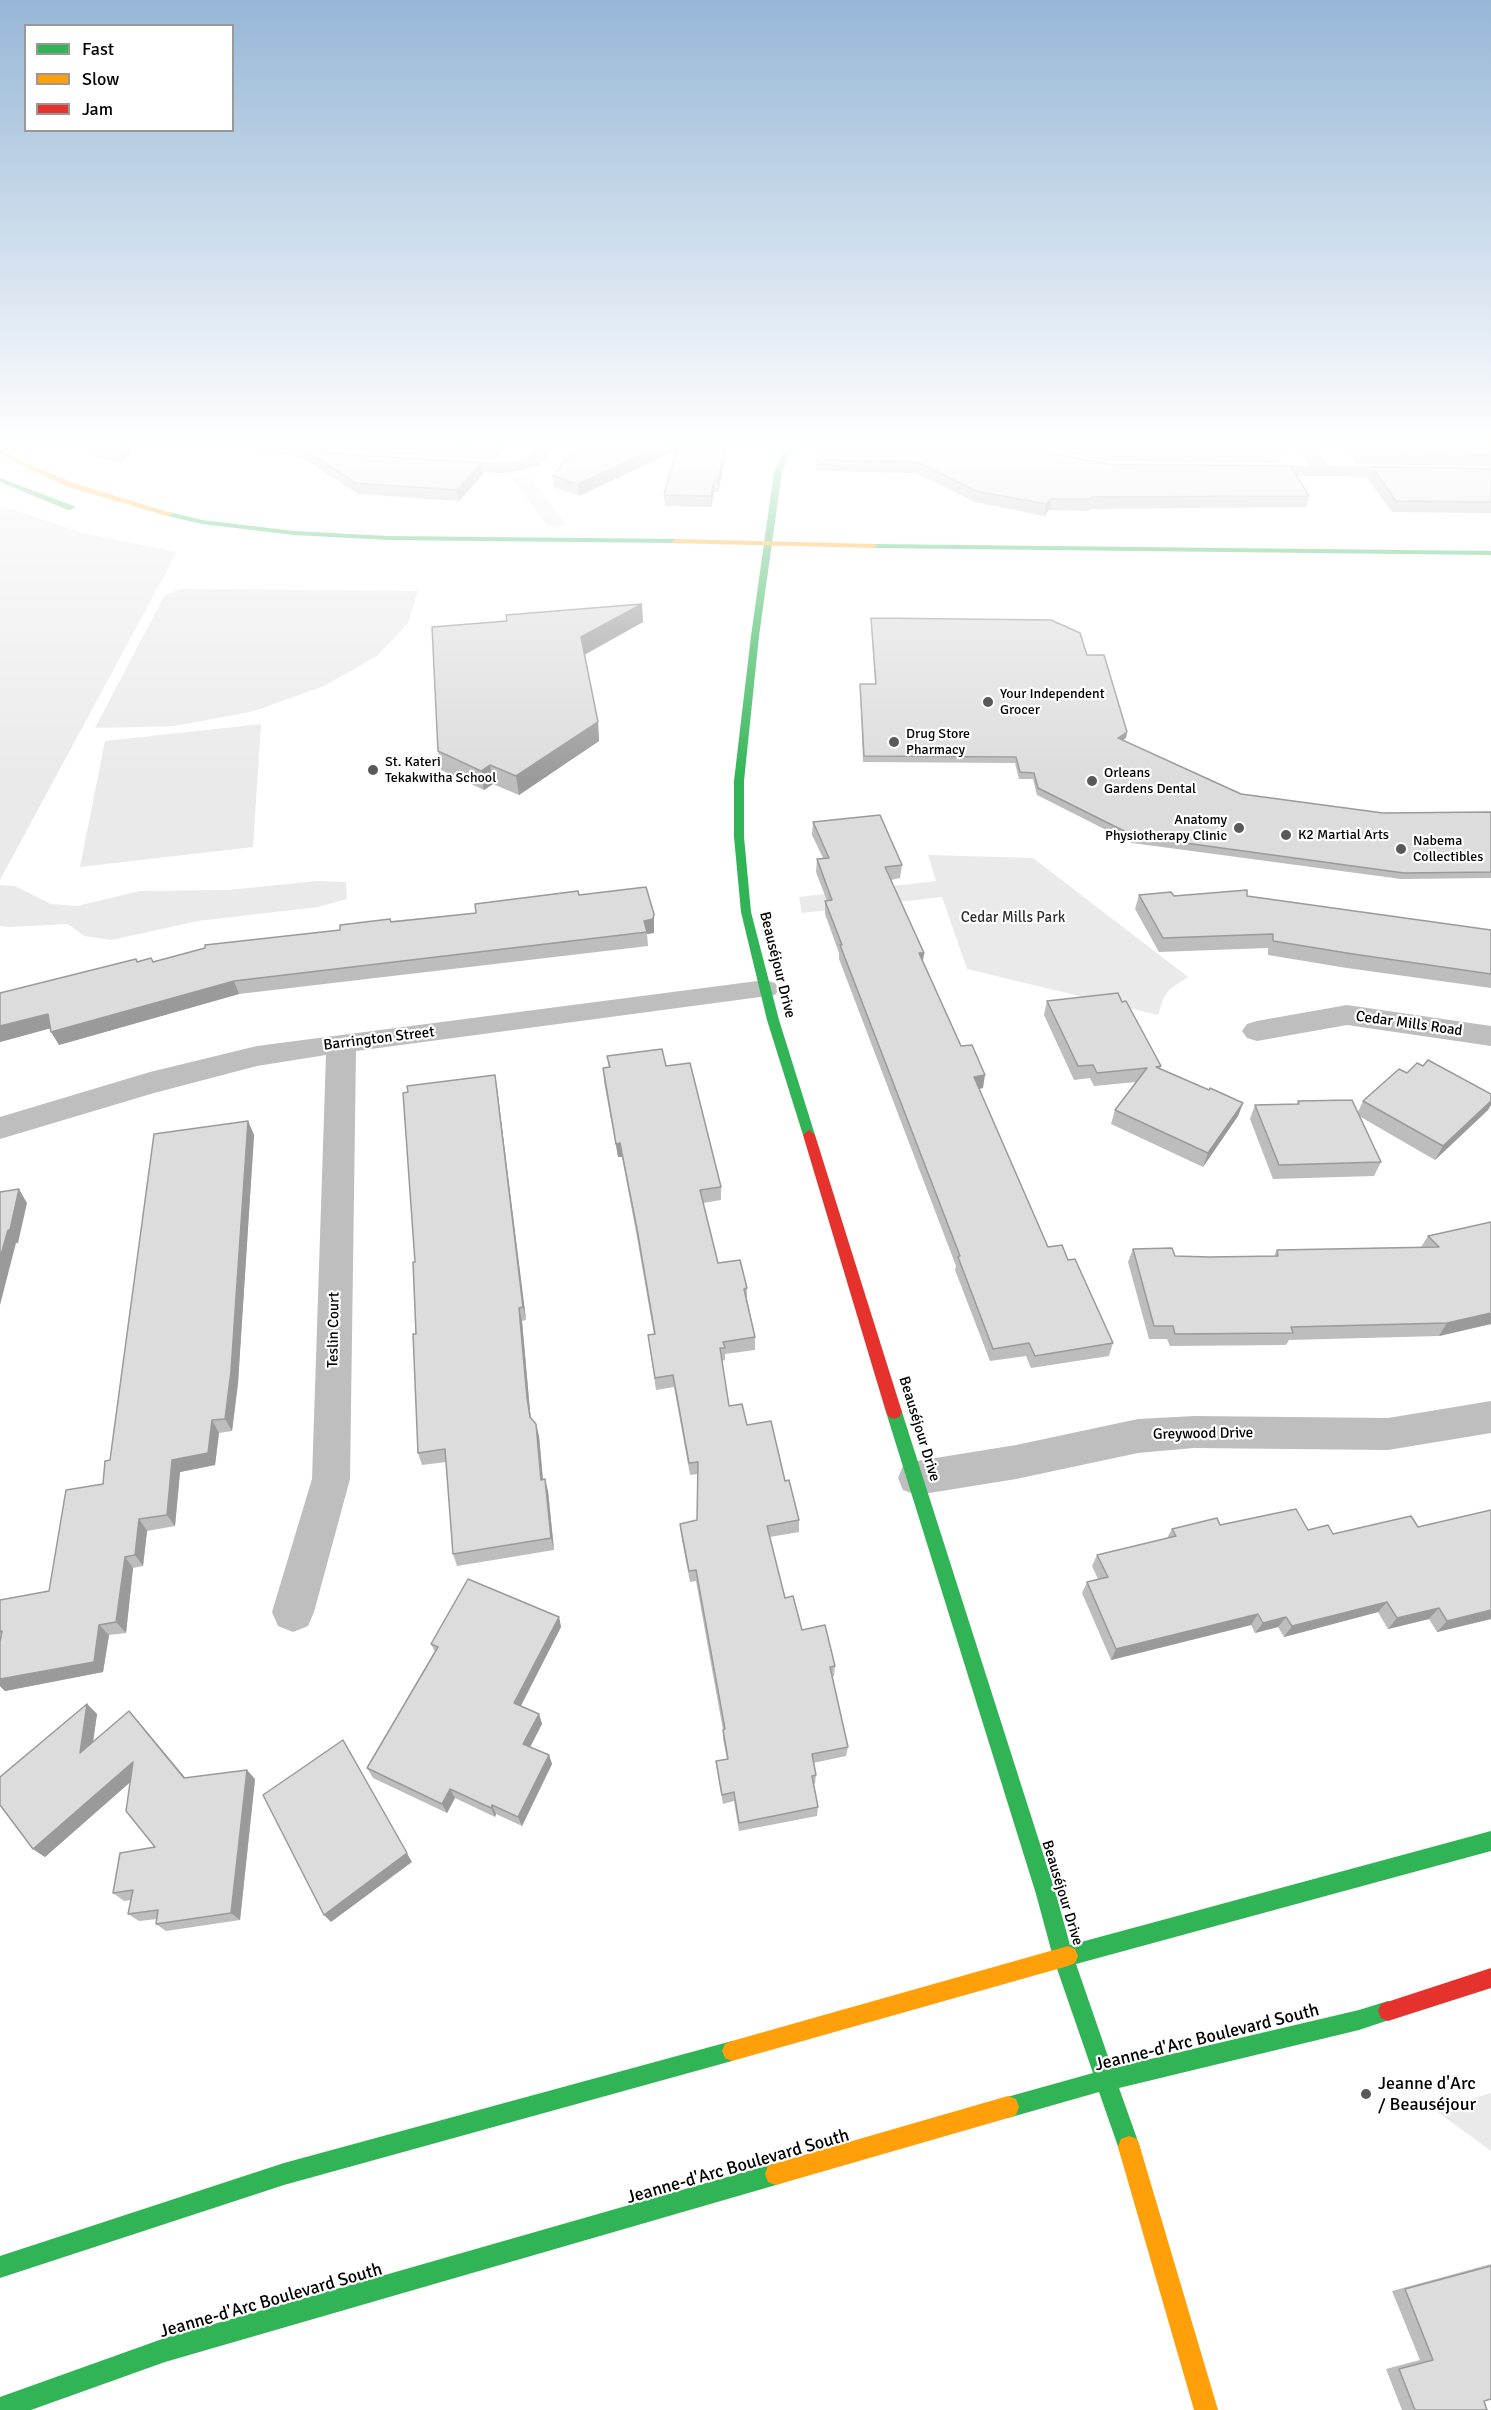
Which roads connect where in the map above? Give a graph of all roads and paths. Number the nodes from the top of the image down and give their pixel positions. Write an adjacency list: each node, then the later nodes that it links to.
1 (766, 555): 4 (main road, Beauséjour Drive)
2 (1354, 555): 3 (main road)
3 (1361, 566)
4 (765, 989): 7 (street, Barrington Street); 10 (main road, Beauséjour Drive)
5 (1257, 1031): 6 (street, Cedar Mills Road)
6 (1491, 1036)
7 (342, 1043): 8 (street, Barrington Street); 11 (street, Teslin Court)
8 (0, 1128)
9 (1491, 1417): 10 (street, Greywood Drive)
10 (917, 1478): 13 (main road, Beauséjour Drive)
11 (293, 1612)
12 (1491, 1841): 13 (main road)
13 (1064, 1957): 15 (main road, Beauséjour Drive); 16 (main road)
14 (1491, 1978): 15 (main road, Jeanne-d'Arc Boulevard South)
15 (1106, 2080): 17 (main road, Jeanne-d'Arc Boulevard South); 18 (main road, Beauséjour Drive)
16 (0, 2267)
17 (0, 2409)
18 (1206, 2410)

